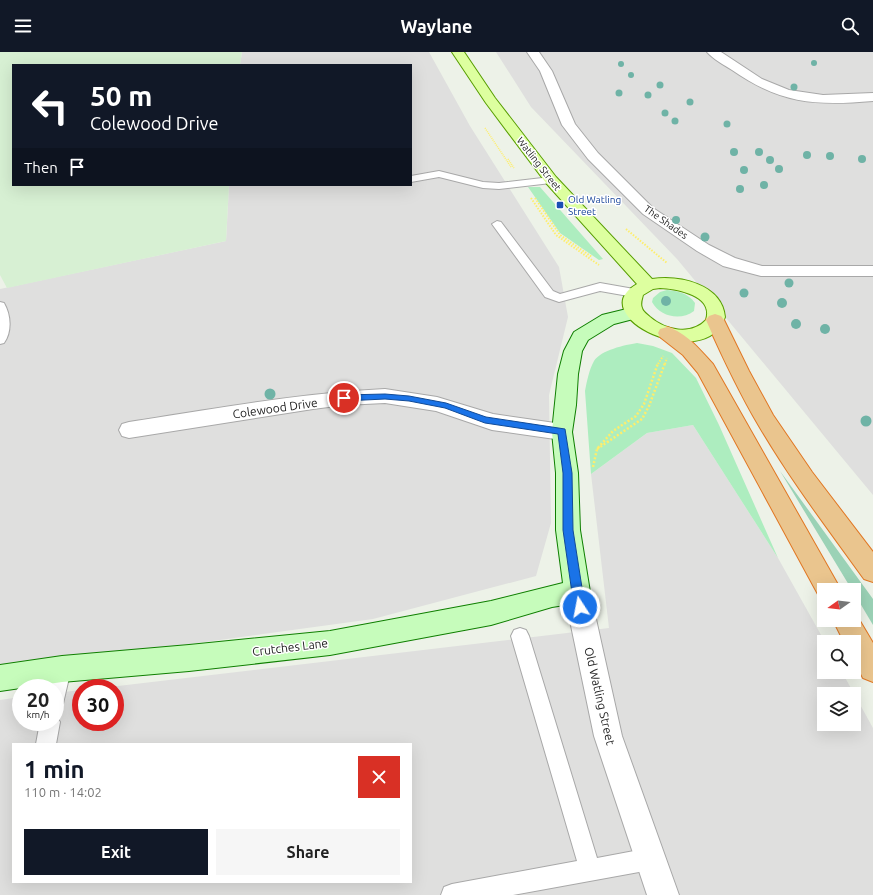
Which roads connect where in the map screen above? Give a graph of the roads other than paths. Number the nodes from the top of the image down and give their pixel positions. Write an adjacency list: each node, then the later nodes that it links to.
1 (458, 52): 6 (main road, Watling Street)
2 (533, 52): 8 (street, The Shades)
3 (713, 52): 4 (street)
4 (873, 97)
5 (412, 179): 6 (lane)
6 (551, 180): 9 (main road, Watling Street)
7 (497, 224): 9 (lane)
8 (873, 271)
9 (639, 297): 11 (main road); 13 (main road); 15 (street, Old Watling Street)
10 (0, 306): 12 (lane)
11 (715, 320): 13 (main road); 16 (highway)
12 (0, 340)
13 (666, 344): 17 (highway)
14 (129, 430): 15 (street, Colewood Drive)
15 (562, 432): 18 (street, Old Watling Street)
16 (873, 571)
17 (825, 583)
18 (577, 592): 21 (street, Crutches Lane); 27 (street, Old Watling Street)
19 (850, 627): 22 (highway)
20 (520, 636): 28 (lane)
21 (62, 669): 23 (street, Crutches Lane); 24 (lane)
22 (873, 669)
23 (0, 678)
24 (60, 679)
25 (48, 731): 26 (lane)
26 (46, 743)
27 (650, 859): 28 (lane); 30 (street, Old Watling Street)
28 (590, 870): 29 (lane)
29 (452, 895)
30 (663, 895)

